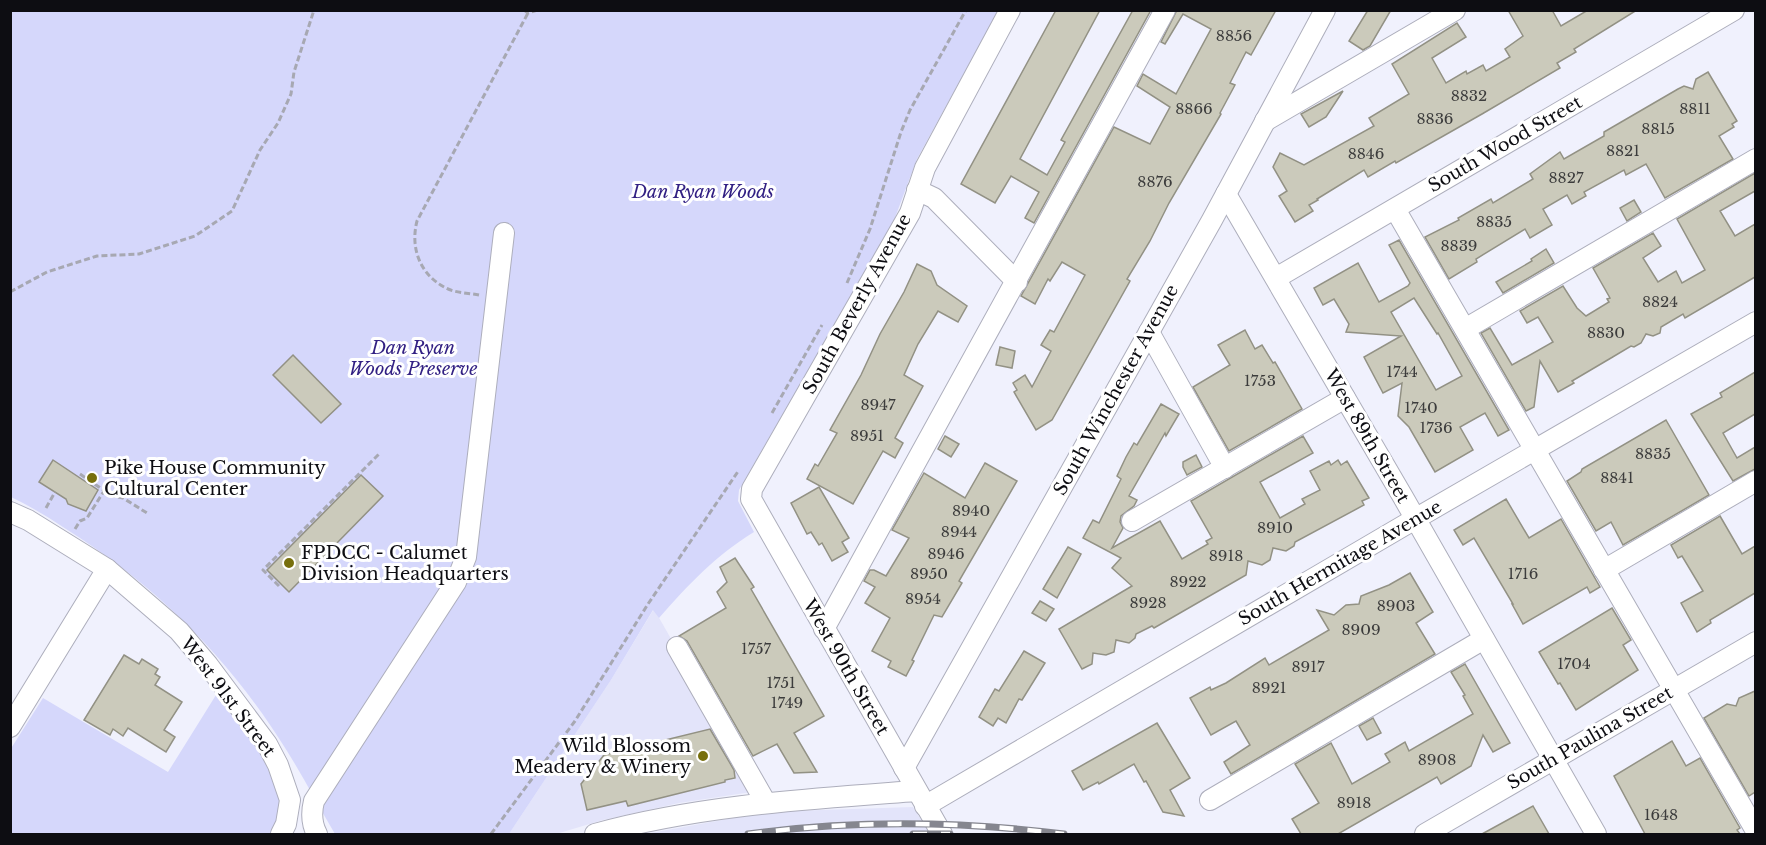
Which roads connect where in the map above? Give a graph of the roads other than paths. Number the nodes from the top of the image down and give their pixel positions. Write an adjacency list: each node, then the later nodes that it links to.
1 (1010, 10): 8 (street, South Beverly Avenue)
2 (1165, 10): 13 (street)
3 (1325, 10): 6 (street, South Winchester Avenue)
4 (1455, 10): 6 (street)
5 (1734, 10): 10 (street, South Wood Street)
6 (1265, 121): 9 (street, South Winchester Avenue)
7 (1755, 159): 15 (street)
8 (917, 190): 13 (street); 21 (street, South Beverly Avenue)
9 (1226, 194): 12 (street, West 89th Street); 16 (street, South Winchester Avenue)
10 (1395, 209): 12 (street, South Wood Street); 15 (street)
11 (504, 233): 39 (street)
12 (1276, 278): 17 (street, West 89th Street)
13 (1017, 282): 27 (street)
14 (1755, 322): 18 (street, South Hermitage Avenue)
15 (1465, 329): 18 (street)
16 (1149, 332): 19 (street); 34 (street, South Winchester Avenue)
17 (1345, 398): 19 (street); 23 (street, West 89th Street)
18 (1535, 450): 23 (street, South Hermitage Avenue); 26 (street)
19 (1225, 468): 24 (street)
20 (1755, 481): 26 (street)
21 (751, 499): 27 (street, West 90th Street)
22 (10, 512): 25 (street, West 91st Street)
23 (1415, 519): 28 (street, West 89th Street); 35 (street, South Hermitage Avenue)
24 (1132, 521)
25 (107, 569): 32 (street); 39 (street, West 91st Street)
26 (1604, 570): 31 (street)
27 (825, 629): 34 (street, West 90th Street)
28 (1484, 639): 33 (street, West 89th Street); 36 (street)
29 (1755, 642): 31 (street, South Paulina Street)
30 (677, 647): 37 (street)
31 (1674, 690): 33 (street, South Paulina Street); 38 (street)
32 (10, 727)
33 (1553, 760): 41 (street, South Paulina Street); 44 (street, West 89th Street)
34 (904, 768): 35 (street, West 90th Street)
35 (921, 799): 37 (street, South Hermitage Avenue); 43 (street, West 90th Street)
36 (1210, 800)
37 (766, 803): 42 (street, South Hermitage Avenue)
38 (1750, 808): 40 (street)
39 (300, 831)
40 (1755, 831)
41 (1432, 833)
42 (595, 834)
43 (942, 834)
44 (1596, 834)

